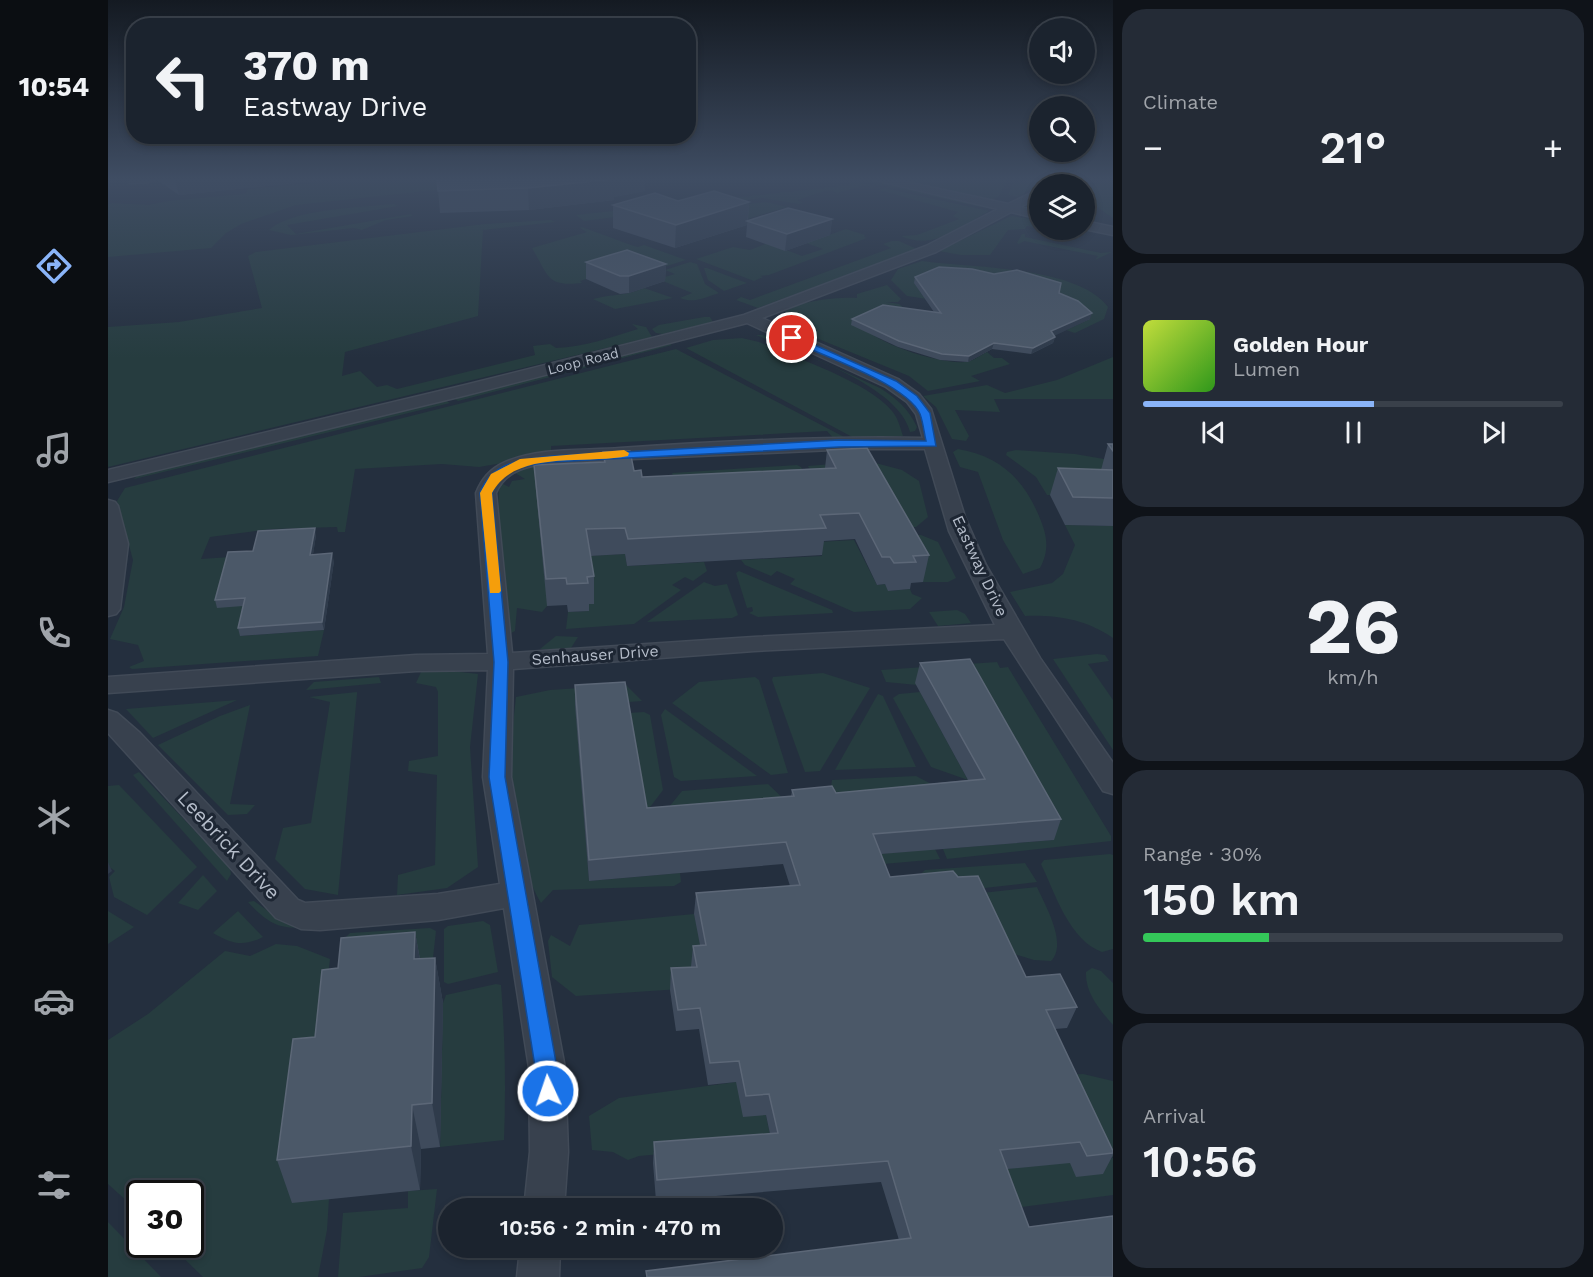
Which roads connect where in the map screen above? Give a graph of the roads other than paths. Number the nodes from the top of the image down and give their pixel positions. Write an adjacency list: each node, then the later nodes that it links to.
1 (950, 239): 2 (street, Loop Road)
2 (749, 318): 3 (street, Eastway Drive); 4 (street, Loop Road)
3 (932, 444): 7 (street, Eastway Drive); 8 (street)
4 (108, 476)
5 (108, 506): 6 (street)
6 (108, 609)
7 (1011, 631): 8 (street, Senhauser Drive); 11 (street, Eastway Drive)
8 (501, 662): 9 (street, Senhauser Drive); 12 (street)
9 (108, 685)
10 (108, 719): 12 (street, Leebrick Drive)
11 (1113, 784)
12 (516, 893): 13 (street)
13 (545, 1198)
14 (539, 1258): 15 (street)
15 (538, 1277)

